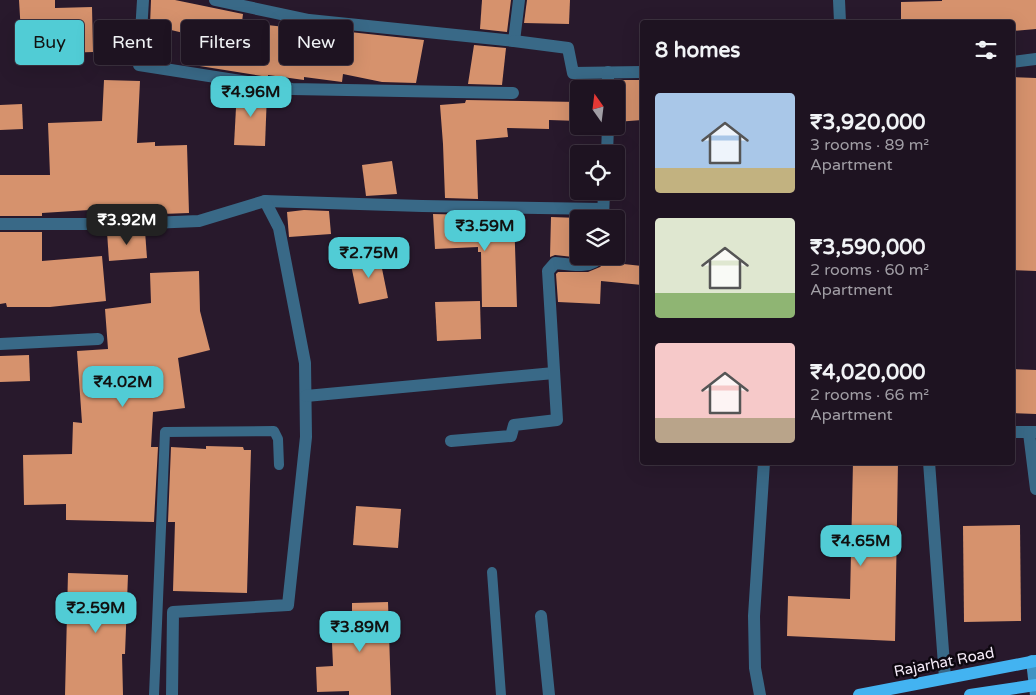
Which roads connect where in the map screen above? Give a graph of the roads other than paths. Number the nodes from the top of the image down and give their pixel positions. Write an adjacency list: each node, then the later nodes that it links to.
1 (143, 0): 12 (street)
2 (215, 0): 6 (street)
3 (520, 0): 6 (street)
4 (839, 0): 5 (street)
5 (840, 20)
6 (514, 41): 9 (street)
7 (1036, 59): 8 (street)
8 (1015, 62)
9 (608, 72): 10 (street); 11 (street)
10 (640, 72)
11 (608, 80)
12 (513, 93)
13 (265, 201): 14 (street); 15 (street); 20 (street)
14 (570, 213)
15 (0, 224)
16 (570, 263): 19 (street)
17 (98, 339): 18 (street)
18 (0, 344)
19 (554, 373): 20 (street); 23 (street)
20 (306, 396): 34 (street)
21 (1015, 432): 22 (street)
22 (1032, 433): 27 (street)
23 (451, 441)
24 (278, 465): 33 (lane)
25 (764, 465): 37 (street)
26 (928, 465): 31 (street)
27 (1036, 489)
28 (492, 572): 35 (lane)
29 (541, 616): 36 (street)
30 (1034, 661): 31 (main road, Rajarhat Road); 32 (street)
31 (945, 678): 38 (main road, Rajarhat Road)
32 (1036, 688): 39 (main road)
33 (154, 695)
34 (172, 695)
35 (502, 695)
36 (550, 695)
37 (760, 695)
38 (859, 695)
39 (970, 695)

